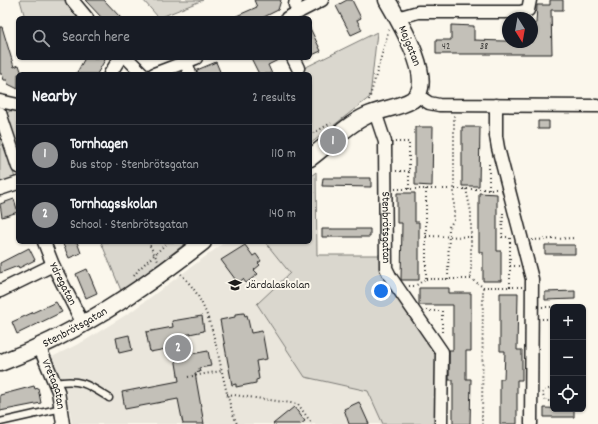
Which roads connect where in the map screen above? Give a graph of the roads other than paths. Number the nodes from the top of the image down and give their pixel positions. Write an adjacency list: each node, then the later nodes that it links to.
1 (72, 0): 7 (street)
2 (296, 0): 6 (street)
3 (322, 0): 6 (street)
4 (387, 0): 9 (street, Majgatan)
5 (530, 0): 9 (street)
6 (299, 12): 8 (street)
7 (85, 16)
8 (291, 16)
9 (393, 23): 17 (street, Majgatan)
10 (119, 60): 13 (street)
11 (129, 60): 14 (street)
12 (191, 60): 15 (street); 16 (street)
13 (111, 72)
14 (141, 72)
15 (159, 72)
16 (190, 72)
17 (417, 95): 20 (street); 21 (street)
18 (0, 101): 19 (street)
19 (16, 105)
20 (496, 105): 22 (street); 42 (street)
21 (374, 106): 24 (street); 41 (street, Stenbrötsgatan)
22 (598, 106)
23 (0, 113): 25 (street)
24 (312, 156)
25 (16, 161)
26 (16, 184): 27 (street)
27 (0, 189)
28 (45, 244): 30 (street, Ydregatan)
29 (200, 244): 32 (street, Stenbrötsgatan)
30 (53, 265): 31 (street); 32 (street, Ydregatan)
31 (0, 291)
32 (83, 324): 33 (street, Stenbrötsgatan)
33 (39, 346): 34 (street, Stenbrötsgatan); 35 (street, Vretagatan)
34 (0, 363)
35 (55, 383): 36 (lane); 37 (street, Vretagatan)
36 (109, 398)
37 (62, 408): 38 (lane); 40 (street, Vretagatan)
38 (17, 421): 39 (lane)
39 (0, 422)
40 (64, 424)
41 (441, 424)
42 (532, 424)

